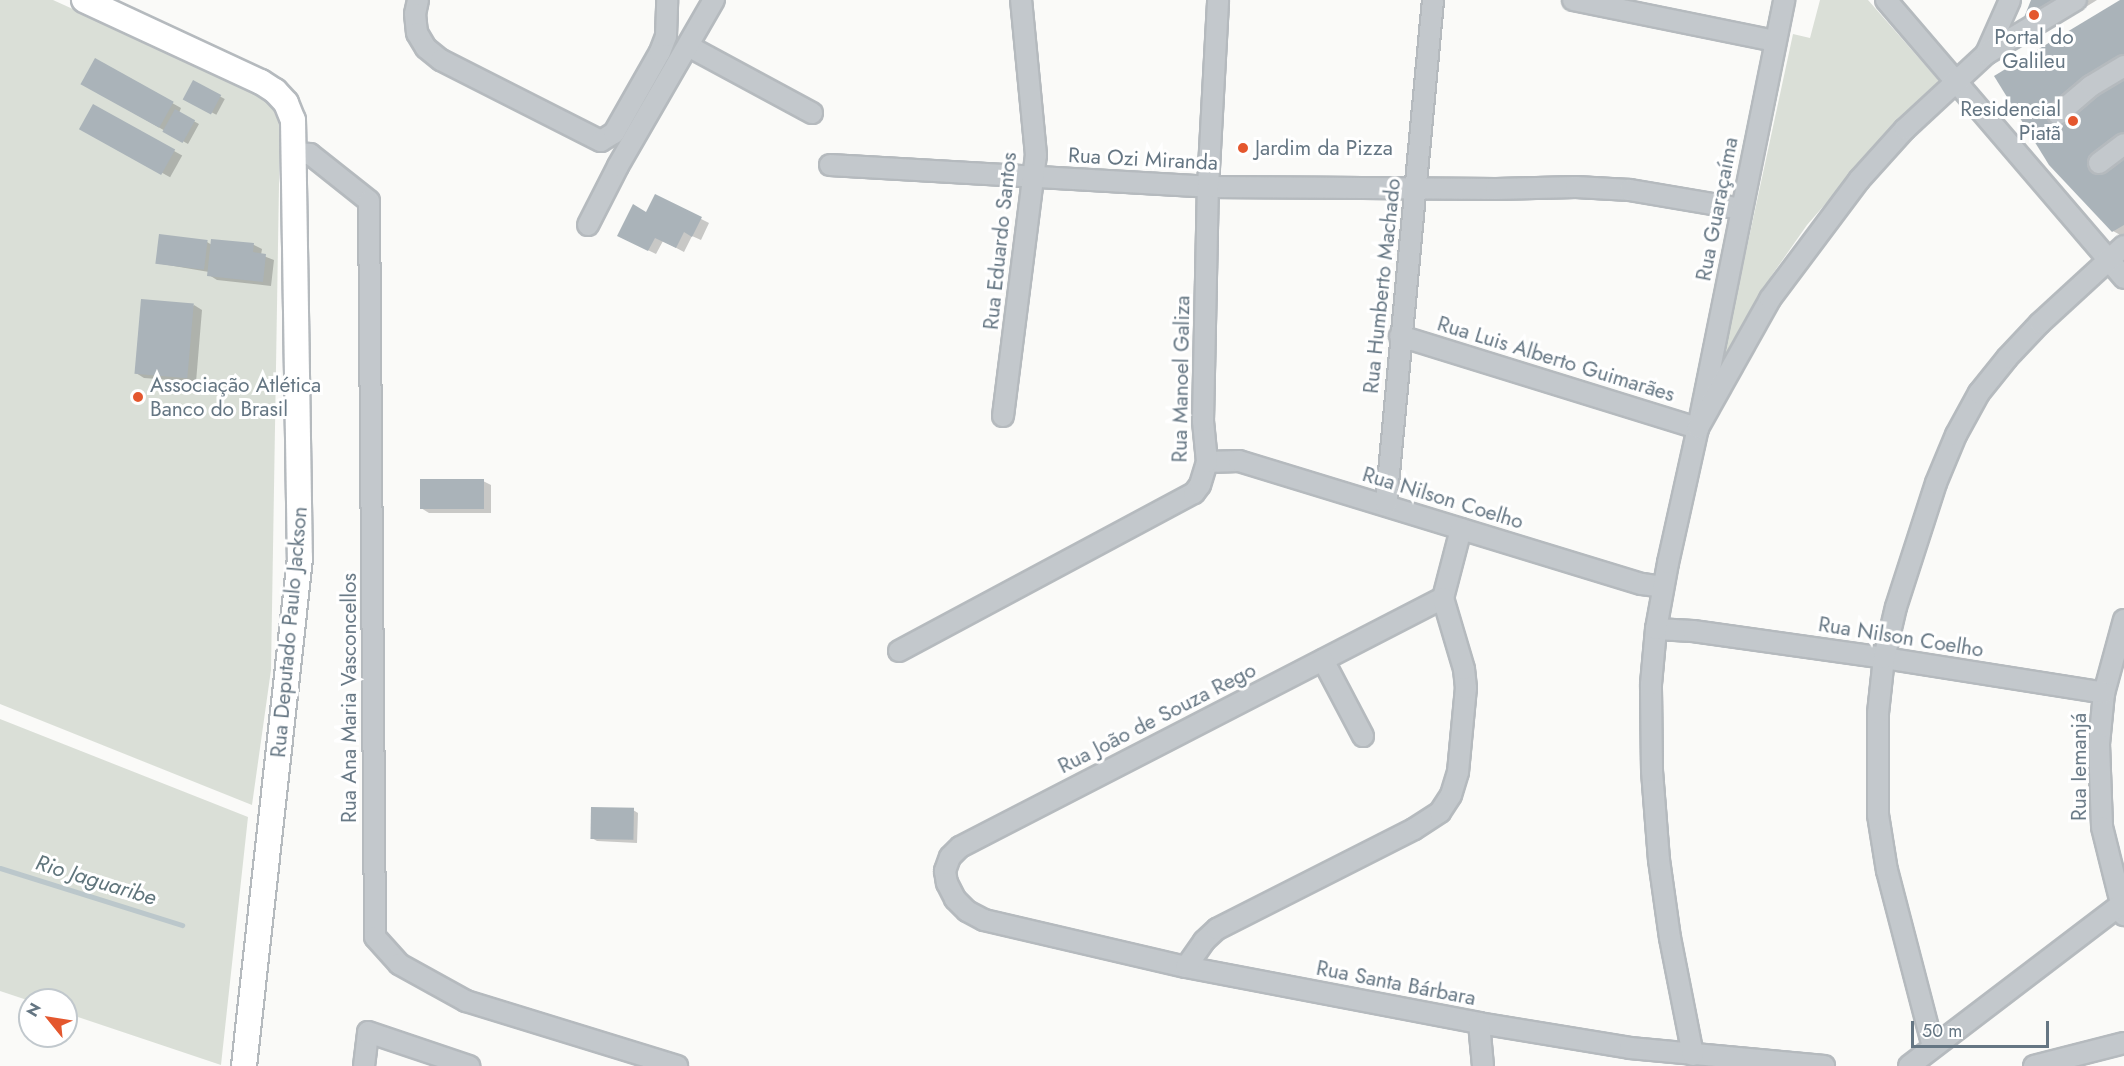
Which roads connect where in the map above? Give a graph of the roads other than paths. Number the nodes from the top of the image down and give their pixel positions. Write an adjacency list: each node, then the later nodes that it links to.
1 (84, 0): 21 (main road, Rua Deputado Paulo Jackson)
2 (418, 0): 3 (street)
3 (667, 0)
4 (714, 0): 14 (street)
5 (1021, 0): 24 (street, Rua Eduardo Santos)
6 (1218, 0): 25 (street, Rua Manoel Galiza)
7 (1433, 0): 26 (street, Rua Humberto Machado)
8 (1573, 0): 13 (street)
9 (1784, 0): 13 (street, Rua Guaraçaíma)
10 (1886, 0): 17 (street)
11 (2010, 0): 15 (street)
12 (2076, 0): 15 (street)
13 (1775, 41): 27 (street, Rua Guaraçaíma)
14 (688, 46): 18 (street); 28 (street)
15 (1986, 54): 17 (street)
16 (2124, 66): 19 (street)
17 (1956, 80): 30 (street); 34 (street)
18 (812, 113)
19 (2058, 114)
20 (2124, 144): 22 (street)
21 (302, 154): 54 (main road, Rua Deputado Paulo Jackson); 57 (street, Rua Ana Maria Vasconcellos)
22 (2099, 163)
23 (830, 165): 24 (street, Rua Ozi Miranda)
24 (1034, 178): 25 (street, Rua Ozi Miranda); 33 (street, Rua Eduardo Santos)
25 (1208, 187): 26 (street, Rua Ozi Miranda); 35 (street, Rua Manoel Galiza)
26 (1416, 189): 27 (street, Rua Ozi Miranda); 32 (street, Rua Humberto Machado)
27 (1741, 209): 34 (street, Rua Guaraçaíma)
28 (588, 225)
29 (2124, 246): 30 (street)
30 (2108, 259): 31 (street); 43 (street)
31 (2124, 278)
32 (1400, 336): 34 (street, Rua Luis Alberto Guimarães); 36 (street, Rua Humberto Machado)
33 (1003, 416)
34 (1698, 428): 38 (street, Rua Guaraçaíma)
35 (1207, 462): 36 (street, Rua Nilson Coelho); 42 (street, Rua Manoel Galiza)
36 (1386, 505): 37 (street, Rua Nilson Coelho)
37 (1461, 529): 38 (street, Rua Nilson Coelho); 39 (street)
38 (1663, 587): 41 (street, Rua Guaraçaíma)
39 (1443, 598): 44 (street, Rua João de Souza Rego); 49 (street)
40 (2124, 620): 45 (street, Rua Iemanjá)
41 (1656, 629): 43 (street, Rua Nilson Coelho); 53 (street, Rua Guaraçaíma)
42 (899, 651)
43 (1884, 658): 45 (street, Rua Nilson Coelho); 52 (street)
44 (1323, 660): 46 (street); 48 (street, Rua João de Souza Rego)
45 (2103, 693): 47 (street, Rua Iemanjá)
46 (1363, 736)
47 (2122, 910): 52 (street)
48 (967, 911): 49 (street, Rua Santa Bárbara)
49 (1186, 968): 50 (street, Rua Santa Bárbara)
50 (1479, 1023): 53 (street, Rua Santa Bárbara); 58 (street)
51 (2124, 1043): 61 (street)
52 (1933, 1047): 60 (street)
53 (1693, 1055): 59 (street, Rua Santa Bárbara)
54 (244, 1066)
55 (364, 1066): 56 (street)
56 (469, 1066)
57 (677, 1066)
58 (1483, 1066)
59 (1824, 1066)
60 (1909, 1066)
61 (2034, 1066)

